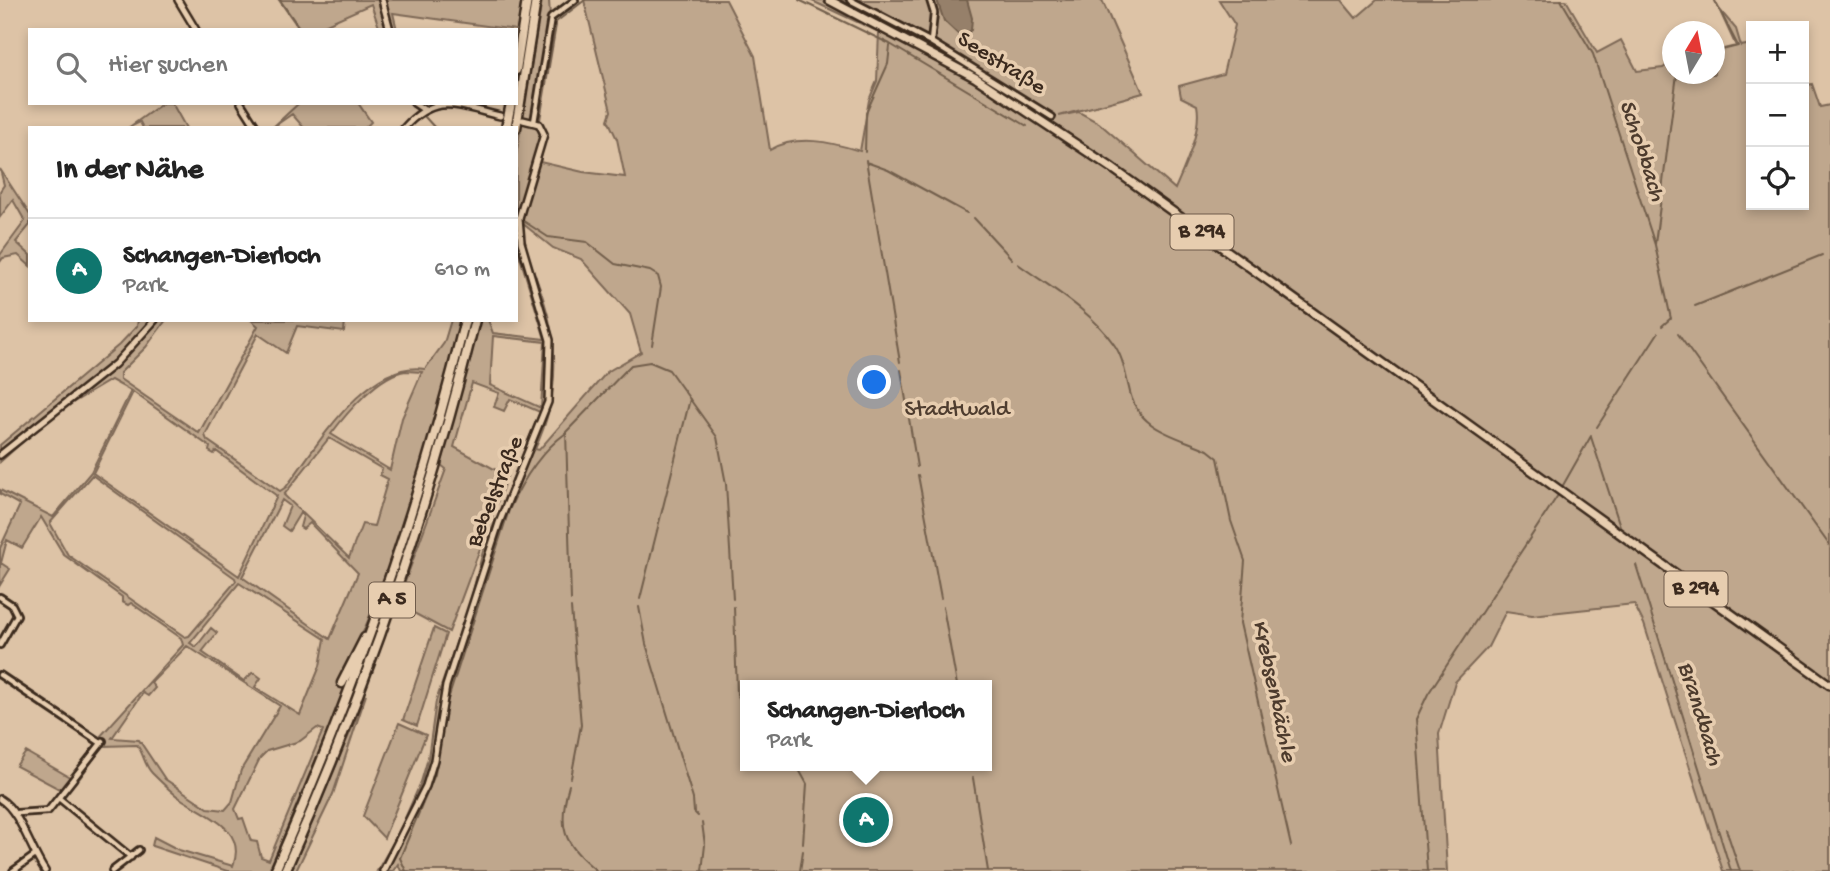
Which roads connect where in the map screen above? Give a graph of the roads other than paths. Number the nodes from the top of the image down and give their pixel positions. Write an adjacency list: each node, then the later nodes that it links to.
1 (178, 0): 9 (street)
2 (382, 0): 10 (street)
3 (527, 0): 12 (highway)
4 (536, 0): 26 (highway)
5 (575, 0): 22 (street)
6 (828, 0): 36 (main road, B 294)
7 (850, 0): 11 (street, Seestraße)
8 (930, 0): 11 (street, Seestraße)
9 (195, 28)
10 (389, 28)
11 (931, 41): 20 (street, Seestraße)
12 (518, 57)
13 (243, 105): 23 (street)
14 (414, 105): 18 (street)
15 (417, 105): 17 (street)
16 (511, 105): 25 (highway)
17 (423, 109): 18 (street); 19 (street)
18 (416, 113): 24 (street)
19 (500, 116)
20 (1052, 117)
21 (523, 120): 22 (street)
22 (534, 122): 48 (street, Bebelstraße)
23 (256, 126)
24 (406, 126)
25 (506, 126)
26 (516, 126)
27 (153, 322): 30 (street)
28 (464, 322): 32 (highway, A 5)
29 (474, 322): 47 (highway, A 5)
30 (0, 455)
31 (0, 597): 33 (street)
32 (373, 627): 35 (highway); 46 (highway, A 5)
33 (0, 645)
34 (0, 675): 38 (street)
35 (342, 682)
36 (1830, 685)
37 (0, 799): 39 (street)
38 (60, 799): 39 (street); 42 (street)
39 (17, 813): 41 (street)
40 (139, 850): 42 (street)
41 (34, 856): 43 (street); 44 (street)
42 (131, 857): 45 (street)
43 (13, 871)
44 (45, 871)
45 (112, 871)
46 (275, 871)
47 (285, 871)
48 (383, 871)

